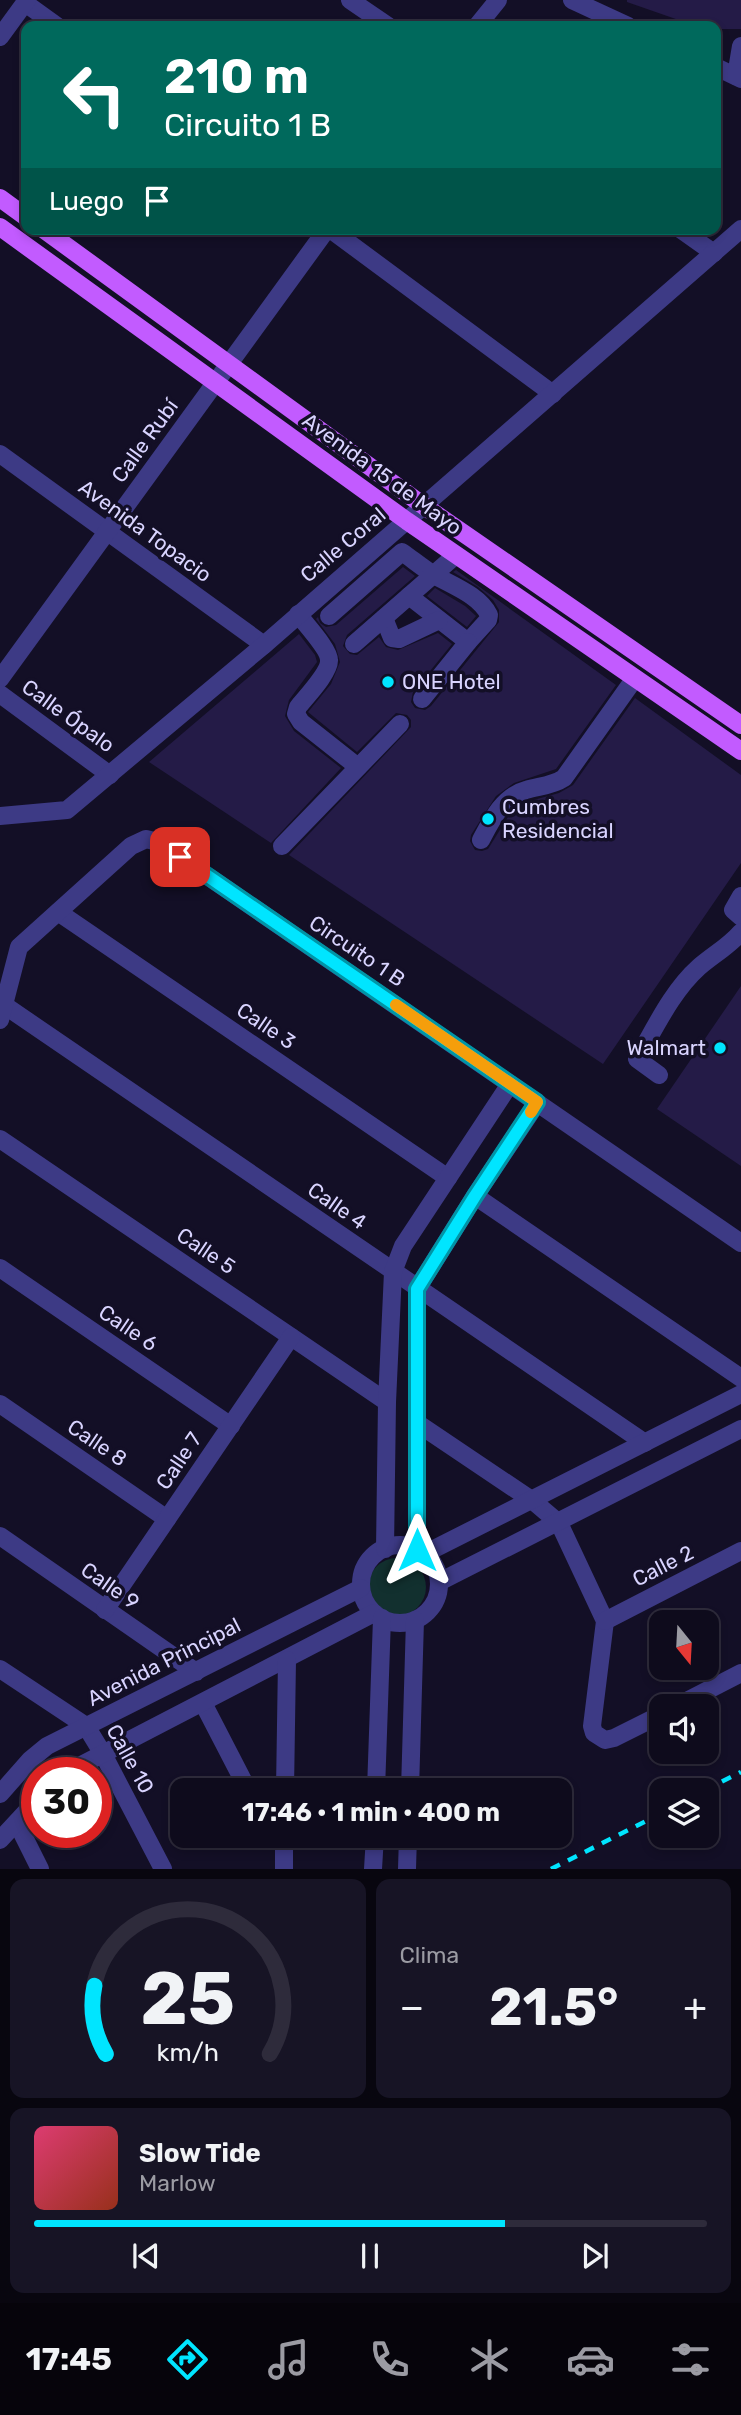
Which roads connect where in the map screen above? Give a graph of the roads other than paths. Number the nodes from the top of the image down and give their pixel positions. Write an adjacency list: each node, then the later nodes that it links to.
1 (350, 0): 6 (street)
2 (498, 0): 7 (street)
3 (572, 0): 8 (street)
4 (26, 1): 5 (street); 9 (street)
5 (51, 21)
6 (381, 21)
7 (481, 21)
8 (617, 21)
9 (0, 37)
10 (741, 46): 12 (street)
11 (721, 69): 12 (street)
12 (738, 77)
13 (0, 198): 14 (main road)
14 (21, 213)
15 (0, 227): 23 (main road, Avenida 15 de Mayo)
16 (741, 229): 21 (street, Calle Coral)
17 (51, 235): 22 (main road, Avenida 15 de Mayo)
18 (324, 235): 22 (street, Calle Rubí)
19 (336, 235): 24 (street)
20 (688, 235): 21 (street)
21 (714, 253): 24 (street, Calle Coral)
22 (229, 364): 23 (street, Calle Rubí); 26 (main road, Avenida 15 de Mayo)
23 (216, 383): 27 (main road, Avenida 15 de Mayo); 28 (street, Calle Rubí)
24 (553, 394): 26 (street, Calle Coral)
25 (0, 454): 28 (street, Avenida Topacio)
26 (424, 506): 27 (street, Calle Coral); 46 (main road, Avenida 15 de Mayo)
27 (407, 521): 29 (main road, Avenida 15 de Mayo); 34 (street, Calle Coral)
28 (107, 532): 40 (street, Avenida Topacio); 42 (street, Calle Rubí)
29 (456, 555): 30 (street); 31 (main road, Avenida 15 de Mayo)
30 (432, 574): 32 (street); 33 (street); 35 (street)
31 (484, 574): 32 (street); 41 (main road, Avenida 15 de Mayo)
32 (469, 594): 38 (street)
33 (409, 596): 36 (street); 37 (street)
34 (298, 614): 40 (street, Calle Coral); 48 (street)
35 (329, 616)
36 (384, 618): 37 (street); 39 (street)
37 (439, 620): 38 (street)
38 (468, 642): 44 (street)
39 (354, 644)
40 (264, 645): 49 (street, Calle Coral)
41 (635, 678): 47 (main road, Avenida 15 de Mayo); 51 (street)
42 (0, 679)
43 (0, 694): 49 (street, Calle Ópalo)
44 (422, 699)
45 (400, 724): 48 (street)
46 (741, 725)
47 (741, 751)
48 (358, 767): 52 (street)
49 (110, 775): 50 (street, Calle Coral)
50 (0, 816)
51 (481, 840)
52 (282, 846)
53 (741, 896): 55 (street)
54 (58, 912): 57 (street, Circuito 1 B); 59 (street, Circuito 1 B); 62 (street, Calle 3)
55 (741, 917)
56 (741, 932): 58 (street)
57 (2, 1012): 66 (street, Calle 4)
58 (659, 1075)
59 (510, 1084): 60 (street, Circuito 1 B); 62 (street)
60 (537, 1102): 63 (street); 64 (street, Circuito 1 B)
61 (0, 1139): 68 (street, Calle 5)
62 (448, 1178): 66 (street)
63 (475, 1196): 67 (street); 69 (street)
64 (741, 1242)
65 (0, 1268): 74 (street, Calle 6)
66 (393, 1272): 67 (street, Calle 4); 71 (street)
67 (417, 1289): 73 (street); 76 (street, Calle 4)
68 (291, 1337): 71 (street, Calle 5); 74 (street, Calle 7)
69 (741, 1378)
70 (741, 1394): 76 (street)
71 (387, 1402): 81 (street)
72 (0, 1404): 78 (street, Calle 8)
73 (417, 1423): 77 (street); 83 (street)
74 (231, 1426): 78 (street, Calle 7)
75 (741, 1429): 79 (street)
76 (645, 1443): 77 (street)
77 (533, 1501): 79 (street); 83 (street)
78 (167, 1519): 86 (street, Calle 7)
79 (559, 1522): 84 (street); 89 (street)
80 (0, 1536): 86 (street, Calle 9)
81 (385, 1549): 83 (street); 85 (street)
82 (741, 1551): 89 (street, Calle 2)
83 (421, 1552): 84 (street)
84 (439, 1583): 88 (street)
85 (362, 1588): 87 (street); 92 (street, Avenida Principal)
86 (105, 1610): 92 (street, Calle 9)
87 (378, 1616): 88 (street); 90 (street); 102 (street)
88 (415, 1620): 103 (street)
89 (605, 1621): 96 (street)
90 (287, 1660): 95 (street); 101 (street)
91 (0, 1669): 97 (street, Calle 10)
92 (196, 1672): 97 (street, Avenida Principal)
93 (741, 1673): 94 (street)
94 (700, 1694)
95 (203, 1703): 98 (street); 100 (street)
96 (649, 1720)
97 (86, 1726): 98 (street, Calle 10); 104 (street, Avenida Principal)
98 (103, 1754): 99 (street); 113 (street, Calle 10)
99 (97, 1757)
100 (242, 1778)
101 (285, 1778)
102 (376, 1778)
103 (410, 1778)
104 (0, 1794)
105 (21, 1818): 106 (street)
106 (17, 1823): 107 (street); 112 (street)
107 (0, 1840)
108 (277, 1848): 111 (street)
109 (374, 1848): 114 (street)
110 (408, 1848): 115 (street)
111 (284, 1864)
112 (40, 1869)
113 (163, 1869)
114 (373, 1869)
115 (407, 1869)

